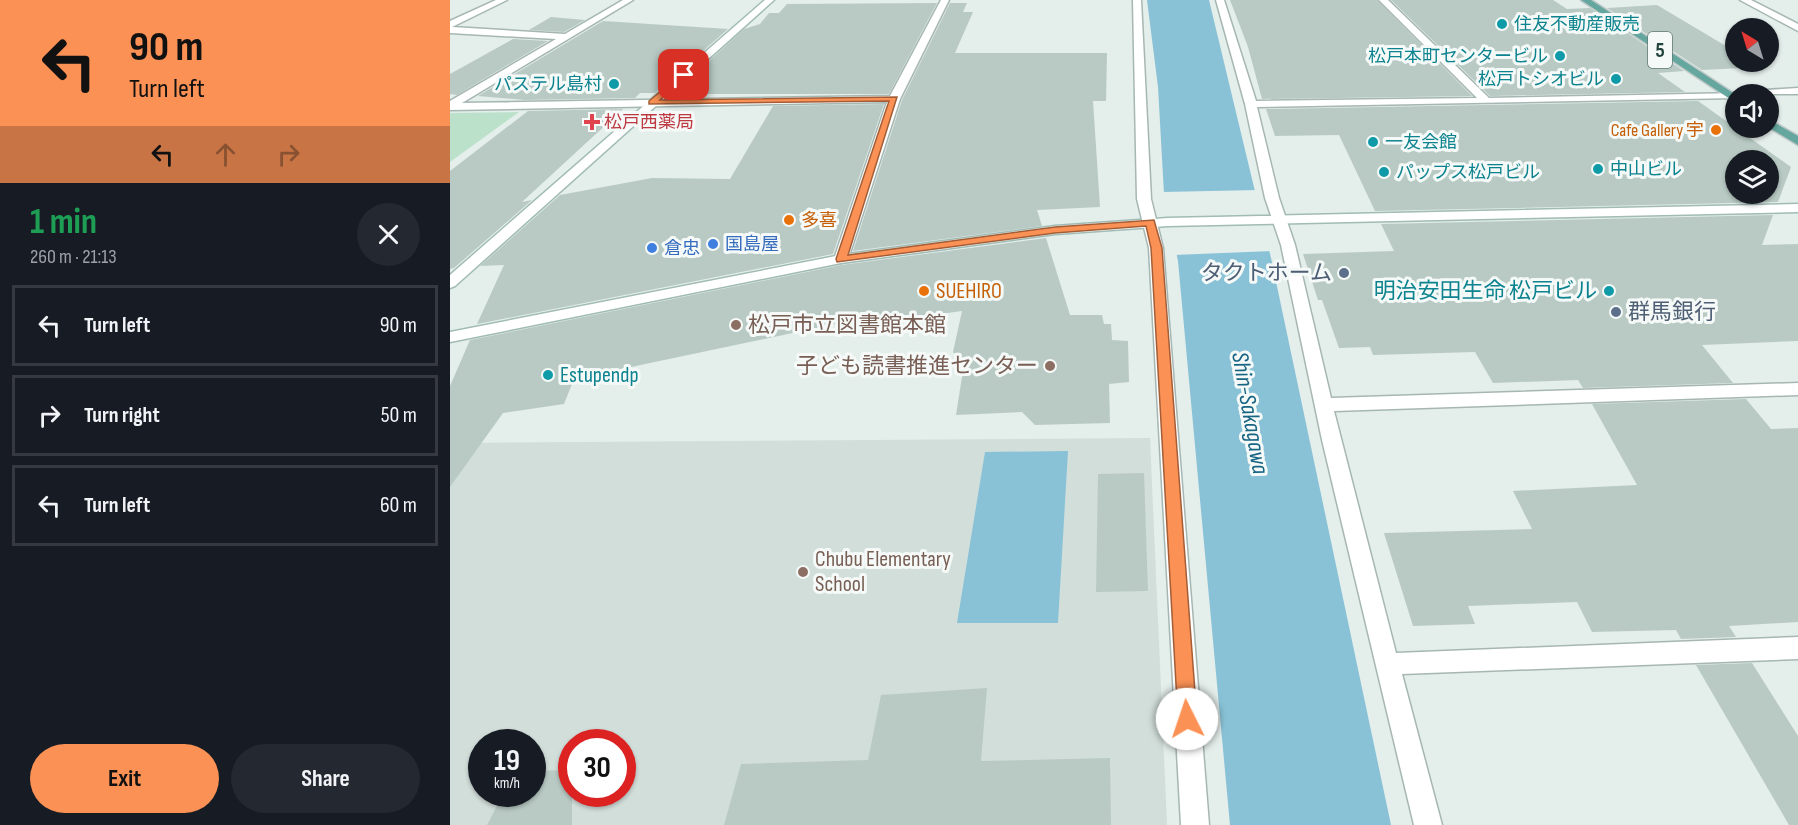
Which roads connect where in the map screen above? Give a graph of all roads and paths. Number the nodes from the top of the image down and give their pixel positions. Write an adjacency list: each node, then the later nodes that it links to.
1 (503, 0): 10 (street)
2 (629, 0): 13 (street)
3 (770, 0): 20 (street)
4 (945, 0): 18 (street)
5 (1137, 0): 27 (street)
6 (1220, 0): 21 (street)
7 (1383, 0): 19 (street)
8 (1585, 0): 15 (main road, 5)
9 (1744, 0): 11 (street)
10 (450, 25)
11 (1798, 28)
12 (450, 30): 13 (street)
13 (567, 37): 22 (street)
14 (1798, 90): 16 (street)
15 (1725, 92)
16 (1779, 92)
17 (1725, 97): 19 (street)
18 (894, 99): 20 (street); 28 (street)
19 (1486, 101): 21 (street)
20 (652, 102): 22 (street); 29 (street)
21 (1251, 104): 26 (street)
22 (450, 107)
23 (1779, 129): 24 (main road)
24 (1798, 141)
25 (1798, 208): 26 (street)
26 (1276, 220): 27 (street); 32 (street)
27 (1150, 223): 28 (street); 35 (street)
28 (841, 259): 30 (street)
29 (450, 283)
30 (450, 337)
31 (1798, 389): 32 (street)
32 (1323, 405): 34 (street)
33 (1798, 648): 34 (street)
34 (1388, 664): 36 (street)
35 (1195, 825)
36 (1428, 825)

